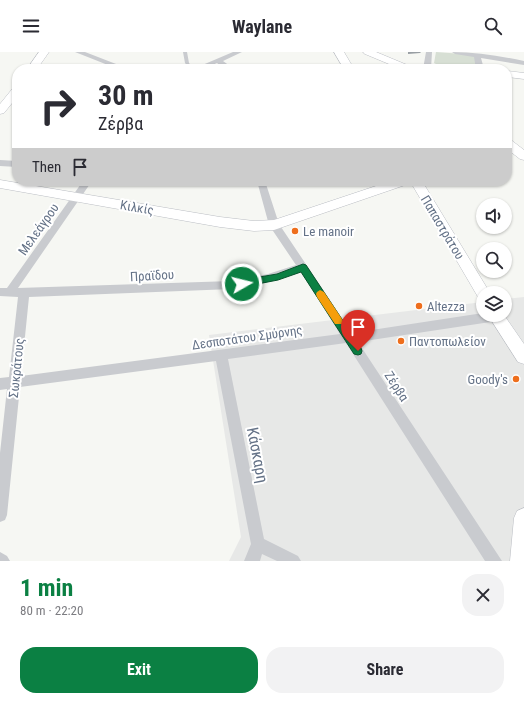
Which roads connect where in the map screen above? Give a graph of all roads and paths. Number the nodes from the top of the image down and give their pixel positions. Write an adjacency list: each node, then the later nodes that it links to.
1 (44, 52): 12 (street)
2 (78, 52): 13 (street)
3 (185, 52): 14 (lane)
4 (239, 52): 10 (street)
5 (339, 52): 17 (street)
6 (368, 52): 18 (street)
7 (429, 52): 19 (street)
8 (455, 52): 11 (street)
9 (477, 56): 20 (street)
10 (219, 61): 15 (street); 16 (street)
11 (524, 63)
12 (36, 64)
13 (111, 64)
14 (189, 64)
15 (211, 64)
16 (223, 64)
17 (346, 64)
18 (397, 64)
19 (428, 64)
20 (479, 64)
21 (512, 74): 22 (street)
22 (523, 74)
23 (9, 100): 24 (street)
24 (0, 112)
25 (513, 147): 26 (street)
26 (524, 156)
27 (0, 163): 28 (street)
28 (12, 164)
29 (0, 184): 34 (street, Κιλκίς)
30 (84, 186): 34 (street, Μελεάγρου)
31 (262, 186): 35 (street, Ζέρβα)
32 (389, 186): 35 (street, Κιλκίς)
33 (419, 186): 37 (street, Παπαστράτου)
34 (76, 197): 35 (street, Κιλκίς); 38 (street, Μελεάγρου)
35 (274, 225): 36 (street, Ζέρβα)
36 (303, 267): 39 (street, Πραϊδου); 42 (street, Ζέρβα)
37 (479, 286)
38 (5, 293): 39 (street, Πραϊδου)
39 (24, 293): 45 (street, Σωκράτους)
40 (476, 318): 42 (street, Δεσποτάτου Σμύρνης)
41 (502, 322): 44 (street)
42 (349, 338): 43 (street, Δεσποτάτου Σμύρνης); 52 (street, Ζέρβα)
43 (221, 355): 45 (street, Δεσποτάτου Σμύρνης); 49 (street, Κάσκαρη)
44 (524, 357)
45 (14, 382): 46 (street, Δεσποτάτου Σμύρνης); 47 (street, Σωκράτους)
46 (0, 384)
47 (0, 515)
48 (524, 518): 53 (street)
49 (258, 544): 50 (street); 51 (street)
50 (252, 561)
51 (293, 561)
52 (494, 561)
53 (520, 561)

